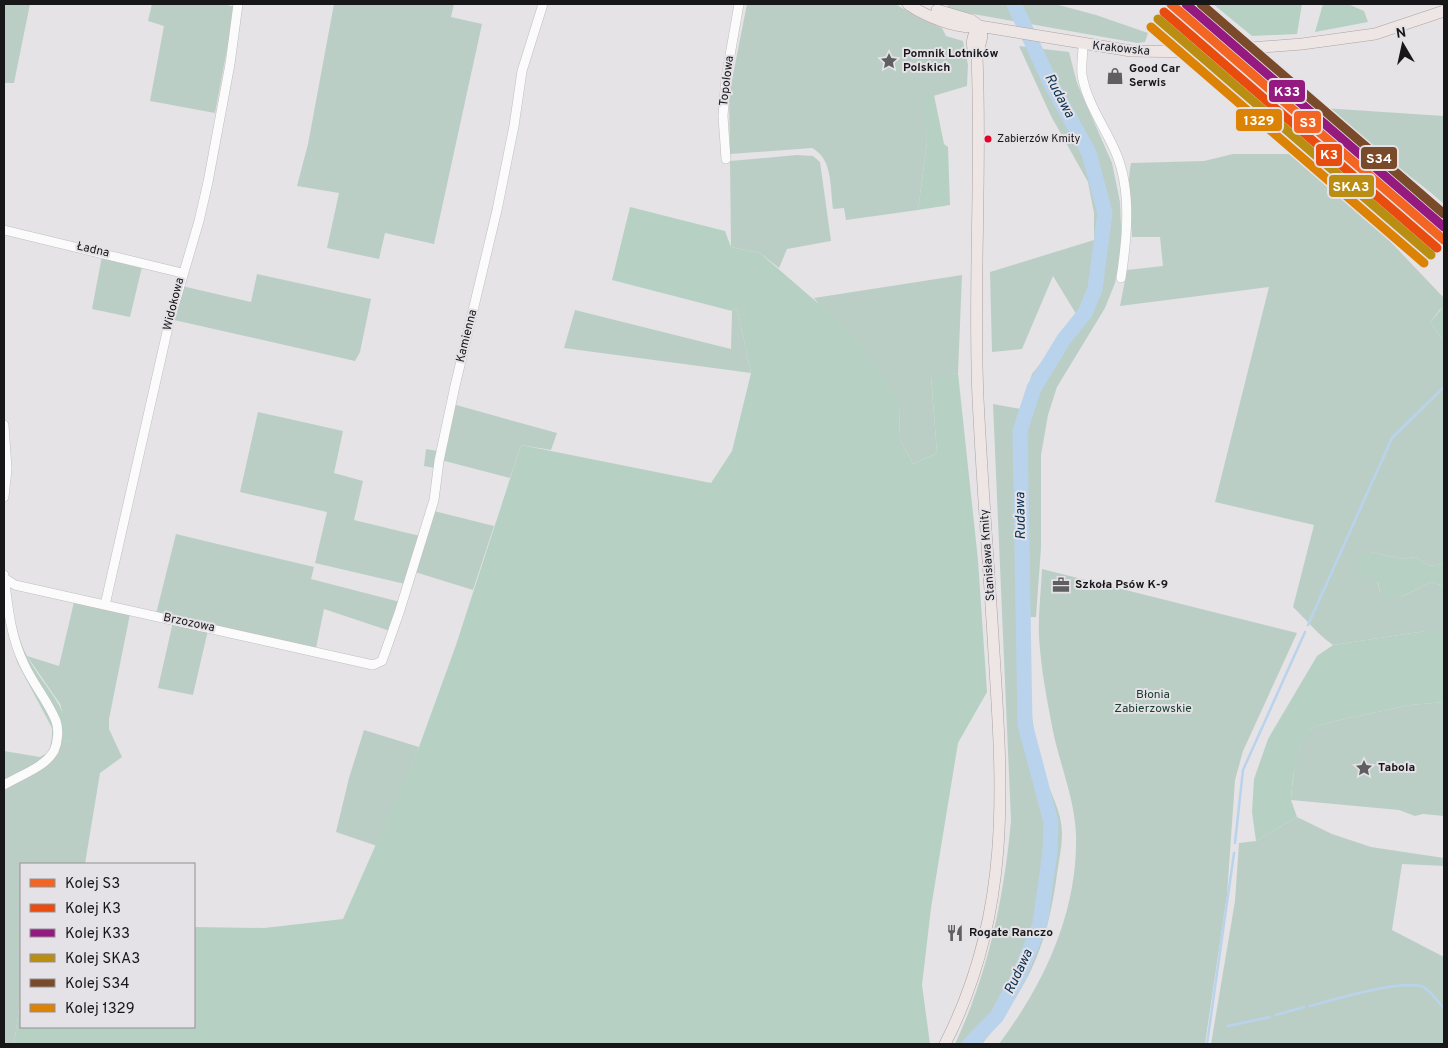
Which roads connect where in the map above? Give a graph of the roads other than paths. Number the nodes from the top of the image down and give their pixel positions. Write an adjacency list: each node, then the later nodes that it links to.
1 (238, 4): 11 (street, Widokowa)
2 (543, 4): 17 (street, Kamienna)
3 (739, 4): 9 (street, Topolowa)
4 (908, 4): 7 (main road, Krakowska)
5 (920, 4): 7 (main road, Krakowska)
6 (1443, 11): 8 (main road, Krakowska)
7 (979, 26): 8 (main road, Krakowska); 19 (main road, Stanisława Kmity)
8 (1083, 44): 12 (street)
9 (726, 159)
10 (4, 230): 11 (street, Ładna)
11 (182, 273): 16 (street, Widokowa)
12 (1121, 278)
13 (4, 425): 14 (street)
14 (4, 497)
15 (4, 577): 16 (street, Brzozowa); 18 (street)
16 (105, 605): 17 (street, Brzozowa)
17 (378, 663)
18 (4, 785)
19 (945, 1044)

